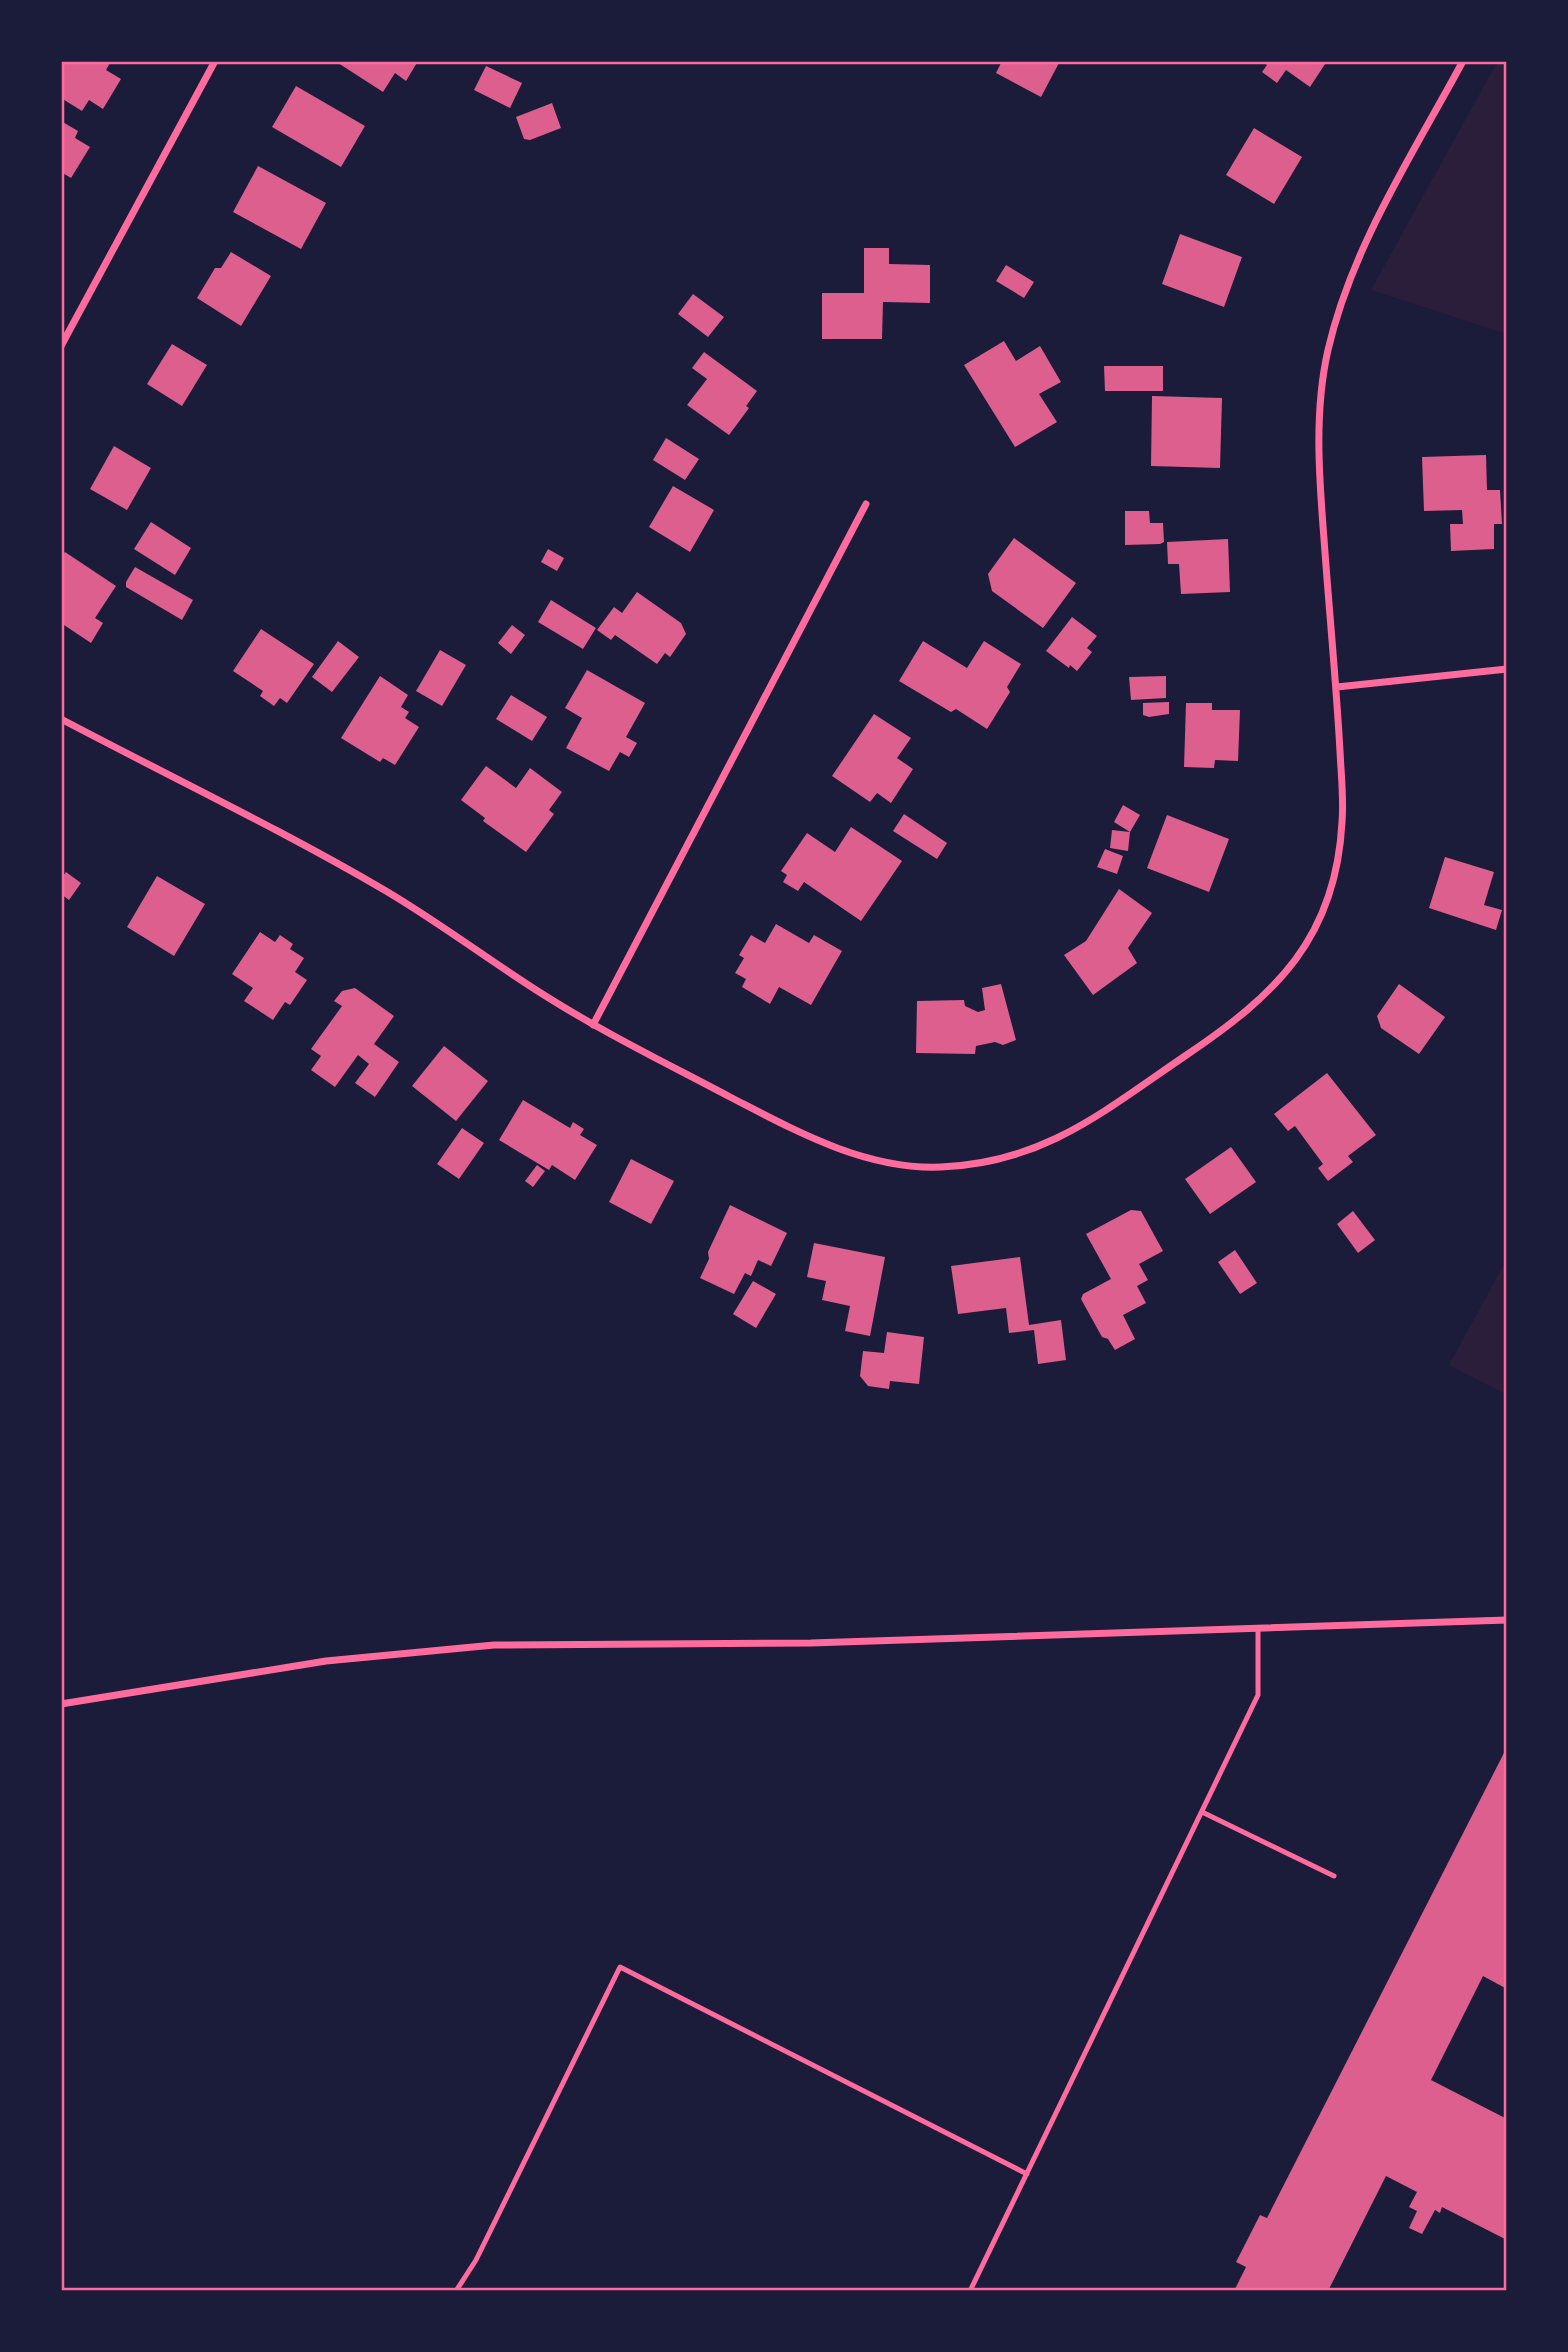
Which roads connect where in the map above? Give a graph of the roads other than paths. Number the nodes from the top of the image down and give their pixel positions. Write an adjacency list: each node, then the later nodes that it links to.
1 (215, 61): 3 (street)
2 (1463, 61): 6 (street)
3 (61, 346)
4 (866, 504): 8 (street)
5 (1507, 669): 6 (street)
6 (1337, 687): 8 (street)
7 (61, 719): 8 (street)
8 (593, 1025)
9 (1507, 1620): 10 (street)
10 (1258, 1628): 11 (street); 12 (lane)
11 (61, 1704)
12 (1202, 1812): 13 (lane); 14 (lane)
13 (1334, 1876)
14 (1027, 2174): 15 (lane); 16 (lane)
15 (456, 2291)
16 (970, 2291)

